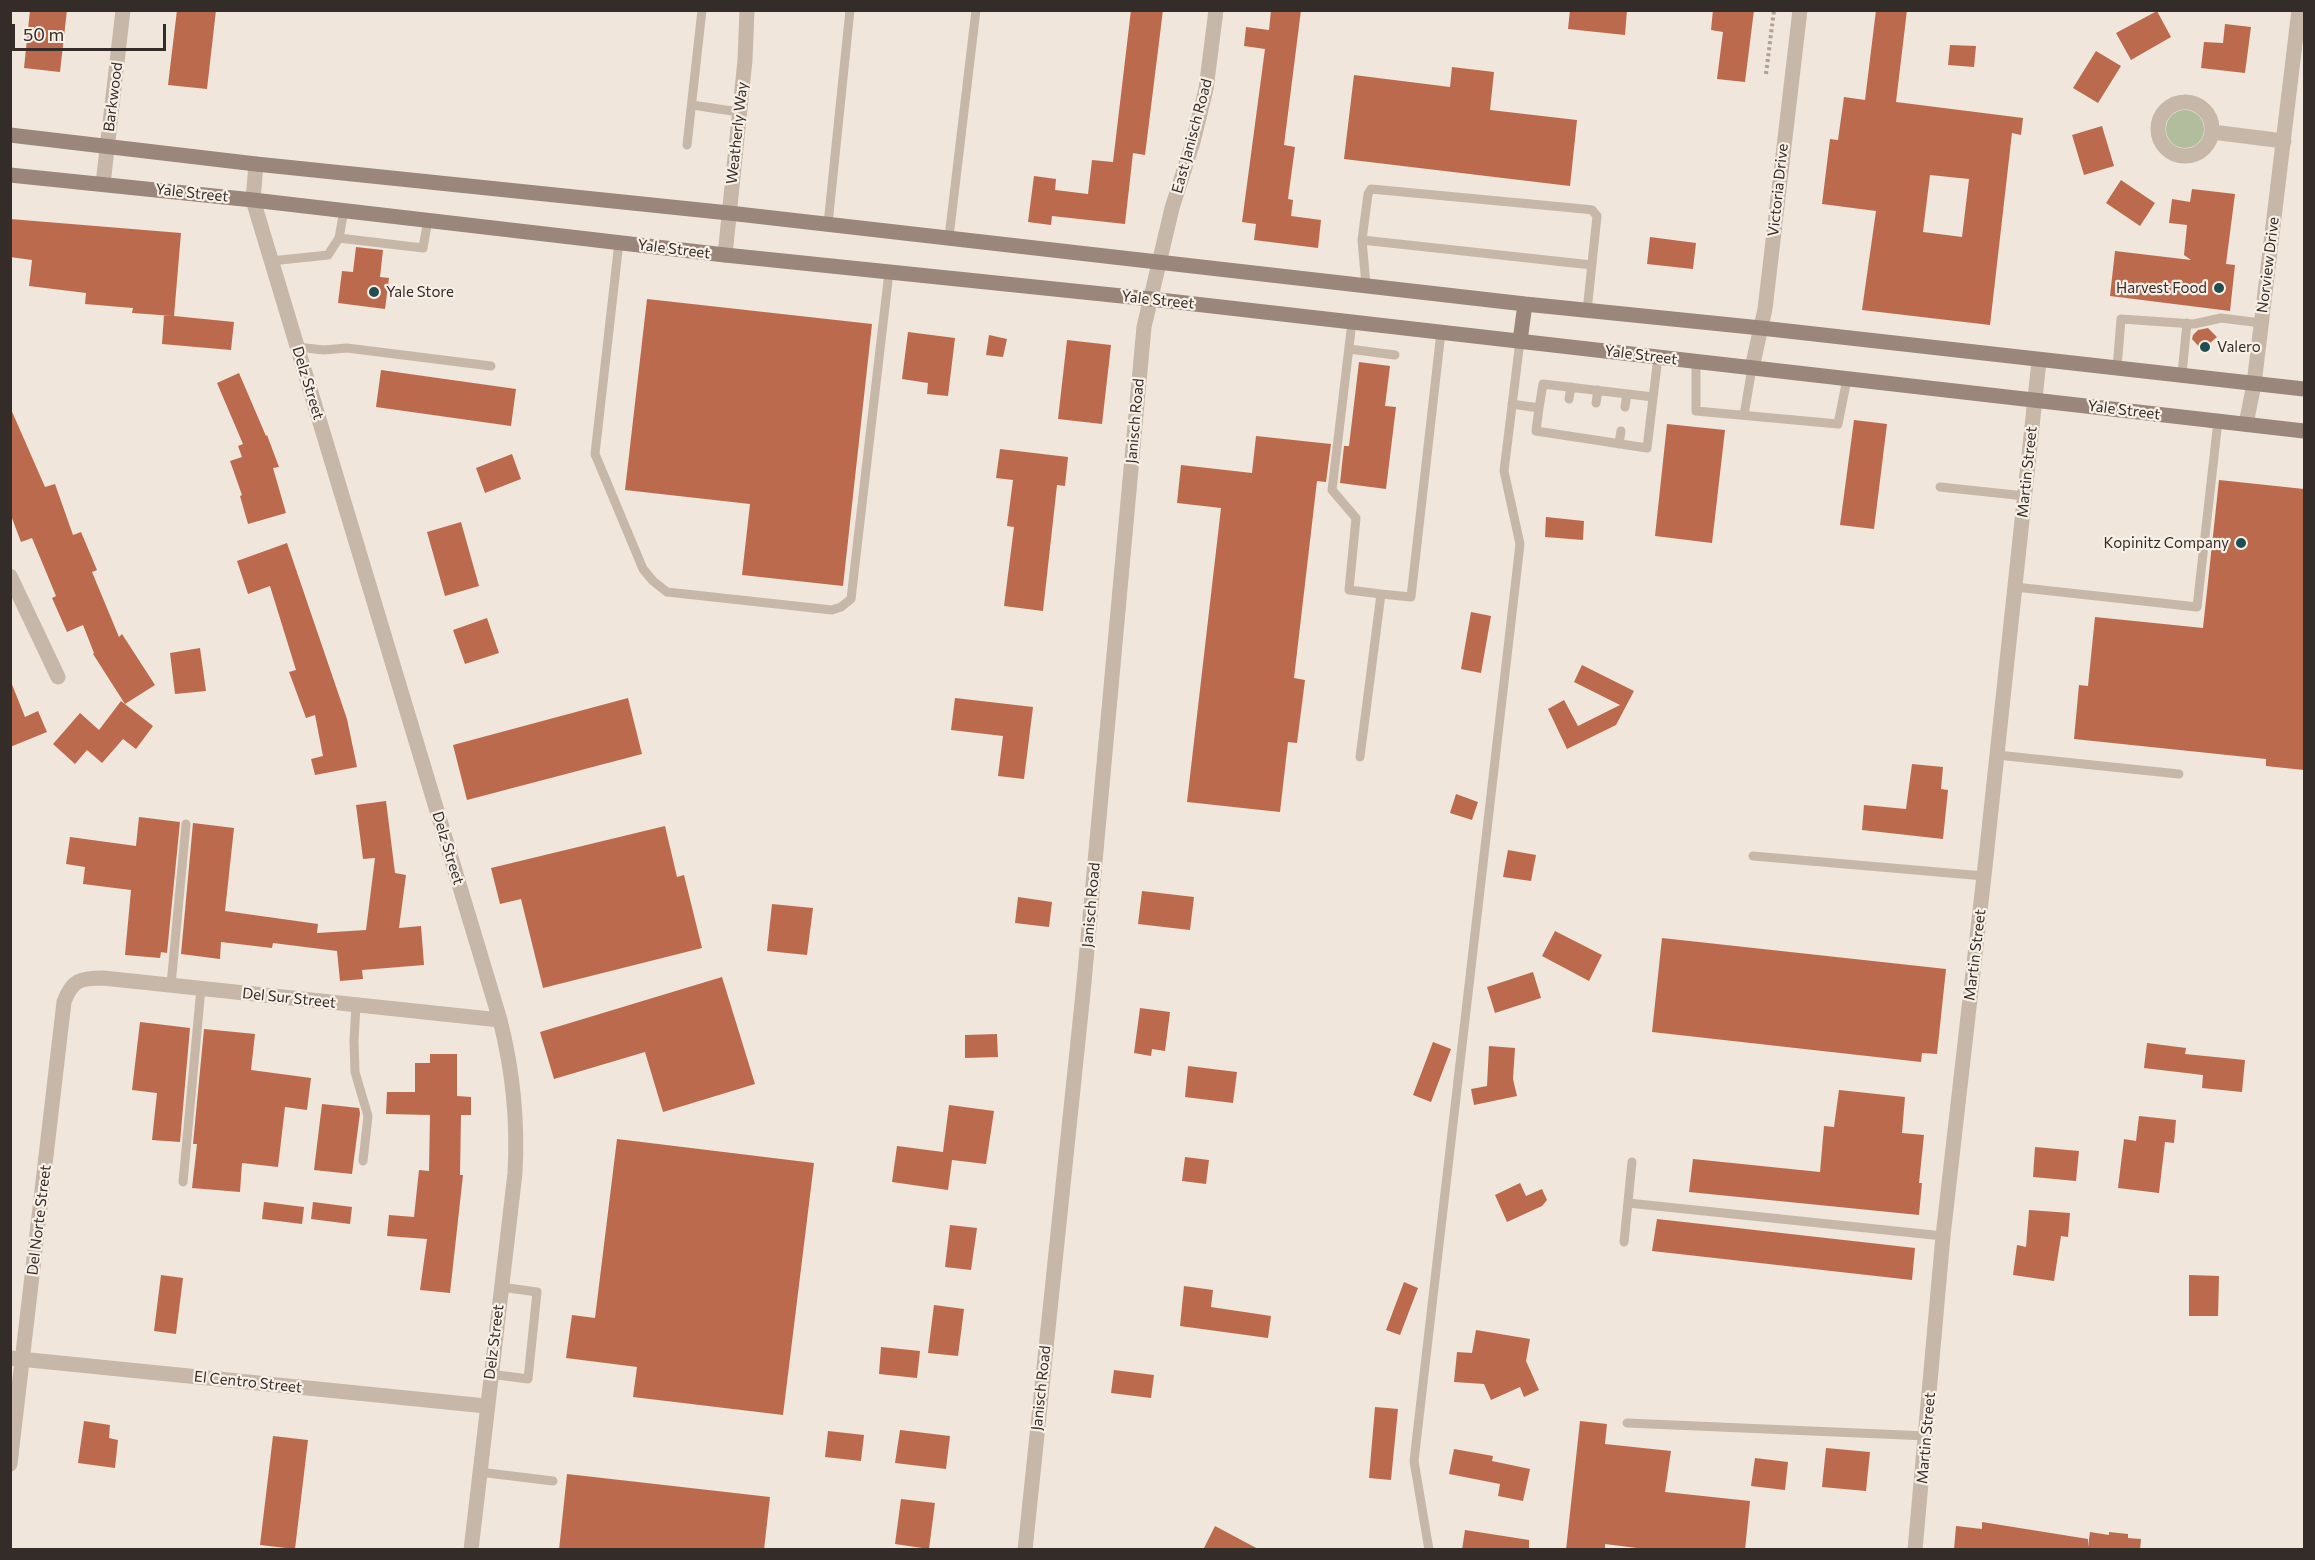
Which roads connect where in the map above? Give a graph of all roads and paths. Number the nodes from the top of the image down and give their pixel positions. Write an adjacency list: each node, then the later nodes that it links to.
1 (123, 10): 17 (street, Barkwood)
2 (702, 10): 11 (lane)
3 (747, 10): 12 (street, Weatherly Way)
4 (850, 10): 25 (lane)
5 (976, 10): 26 (lane)
6 (1216, 10): 32 (street, East Janisch Road)
7 (1774, 10): 10 (path)
8 (1800, 10): 42 (street, Victoria Drive)
9 (2299, 10): 15 (street, Norview Drive)
10 (1766, 74)
11 (692, 105): 12 (lane); 16 (lane)
12 (739, 112): 23 (street, Weatherly Way)
13 (2212, 132): 15 (street)
14 (10, 135): 17 (main road)
15 (2284, 141): 41 (street, Norview Drive)
16 (687, 145)
17 (107, 146): 18 (main road); 20 (street, Barkwood)
18 (256, 164): 21 (street, Delz Street); 23 (main road)
19 (10, 174): 20 (main road, Yale Street)
20 (103, 184): 21 (main road, Yale Street)
21 (253, 200): 22 (main road, Yale Street); 31 (street, Delz Street)
22 (344, 210): 24 (main road, Yale Street); 27 (lane)
23 (729, 213): 25 (main road); 30 (street, Weatherly Way)
24 (428, 220): 27 (lane); 29 (main road, Yale Street)
25 (828, 224): 26 (main road)
26 (949, 237): 32 (main road)
27 (339, 238): 31 (lane)
28 (1362, 240): 33 (lane); 33 (lane); 35 (lane)
29 (619, 242): 30 (main road, Yale Street); 34 (lane)
30 (725, 255): 34 (main road, Yale Street)
31 (271, 261): 45 (street, Delz Street)
32 (1160, 261): 35 (main road); 36 (street, Janisch Road)
33 (1592, 265): 38 (lane)
34 (889, 272): 36 (main road, Yale Street)
35 (1366, 285): 37 (main road)
36 (1151, 299): 39 (main road, Yale Street); 111 (street, Janisch Road)
37 (1525, 304): 38 (main road); 44 (main road)
38 (1587, 311): 42 (main road)
39 (1352, 322): 43 (main road, Yale Street); 46 (lane)
40 (2187, 323): 41 (lane); 53 (lane); 54 (lane)
41 (2261, 323): 56 (street, Norview Drive)
42 (1761, 328): 49 (main road); 52 (street, Victoria Drive)
43 (1441, 332): 44 (main road, Yale Street); 82 (lane)
44 (1520, 341): 48 (main road, Yale Street); 65 (lane)
45 (297, 347): 51 (lane); 94 (street, Delz Street)
46 (1349, 349): 47 (lane); 82 (lane)
47 (1395, 356)
48 (1658, 357): 50 (main road, Yale Street); 61 (lane)
49 (2039, 361): 53 (main road); 63 (street, Martin Street)
50 (1696, 362): 52 (main road, Yale Street); 68 (lane)
51 (491, 366)
52 (1752, 368): 55 (main road, Yale Street); 68 (lane)
53 (2117, 368): 54 (main road)
54 (2182, 374): 56 (main road)
55 (1847, 379): 63 (main road, Yale Street); 68 (lane)
56 (2254, 384): 58 (main road); 71 (street, Norview Drive)
57 (1570, 387): 59 (lane); 62 (lane); 67 (lane)
58 (2304, 389)
59 (1598, 390): 60 (lane); 64 (lane)
60 (1626, 394): 61 (lane); 66 (lane)
61 (1653, 397): 77 (lane)
62 (1569, 399)
63 (2035, 400): 69 (main road, Yale Street); 79 (street, Martin Street)
64 (1596, 403)
65 (1512, 404): 67 (lane); 112 (lane)
66 (1624, 407)
67 (1539, 408): 75 (lane)
68 (1744, 416)
69 (2217, 421): 71 (main road, Yale Street); 81 (lane)
70 (1566, 424): 75 (lane)
71 (2246, 424): 73 (main road, Yale Street)
72 (1593, 428): 76 (lane)
73 (2304, 430)
74 (1621, 431): 77 (lane)
75 (1564, 436): 76 (lane)
76 (1592, 440): 77 (lane)
77 (1619, 444)
78 (1940, 487): 79 (lane)
79 (2025, 496): 81 (street, Martin Street)
80 (10, 576): 83 (street)
81 (2015, 587): 84 (street, Martin Street)
82 (1381, 594): 85 (lane)
83 (58, 677)
84 (1997, 756): 86 (lane); 89 (street, Martin Street)
85 (1360, 757)
86 (2179, 774)
87 (186, 824): 91 (lane)
88 (1753, 856): 89 (lane)
89 (1984, 876): 99 (street, Martin Street)
90 (77, 981): 91 (street, Del Sur Street); 102 (street, Del Norte Street)
91 (171, 985): 92 (street, Del Sur Street)
92 (201, 988): 93 (street, Del Sur Street); 97 (lane)
93 (356, 1005): 94 (street, Del Sur Street); 95 (lane)
94 (500, 1020): 101 (street, Delz Street)
95 (363, 1161)
96 (1632, 1162): 98 (lane)
97 (183, 1182)
98 (1628, 1203): 99 (lane); 100 (lane)
99 (1943, 1236): 106 (street, Martin Street)
100 (1624, 1242)
101 (501, 1287): 103 (street, Delz Street); 103 (lane)
102 (16, 1359): 104 (street, El Centro Street); 107 (street, Del Norte Street)
103 (490, 1374): 104 (street, Delz Street)
104 (486, 1406): 108 (street, Delz Street)
105 (1627, 1424): 106 (lane)
106 (1927, 1436): 113 (street, Martin Street)
107 (10, 1464)
108 (479, 1472): 109 (lane); 110 (street, Delz Street)
109 (554, 1481)
110 (471, 1550)
111 (1025, 1550)
112 (1429, 1550)
113 (1915, 1550)

